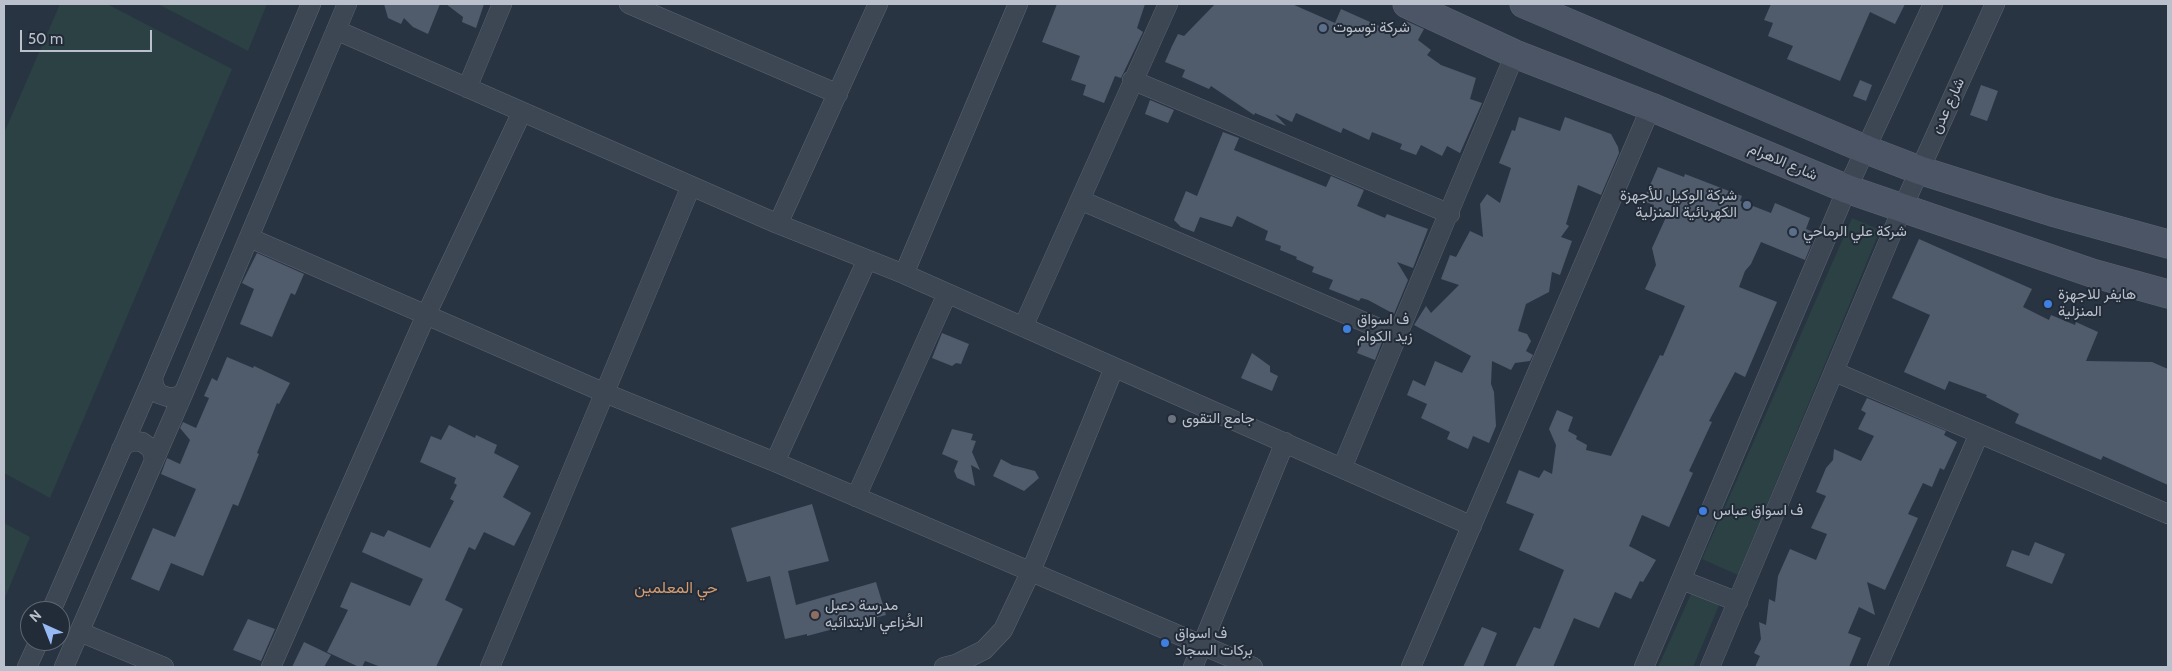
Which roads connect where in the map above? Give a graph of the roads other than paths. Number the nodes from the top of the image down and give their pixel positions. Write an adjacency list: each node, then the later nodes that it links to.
1 (311, 4): 38 (street)
2 (347, 4): 12 (street)
3 (502, 4): 15 (street)
4 (629, 4): 16 (street)
5 (878, 4): 16 (street)
6 (1018, 4): 30 (street)
7 (1168, 4): 14 (street)
8 (1407, 4): 13 (main road, شارع الاهرام)
9 (1524, 4): 19 (main road)
10 (1933, 4): 19 (street)
11 (1995, 4): 20 (street, شارع عدن)
12 (336, 30): 15 (street); 27 (street)
13 (1515, 54): 17 (main road, شارع الاهرام); 25 (street)
14 (1132, 80): 23 (street); 25 (street)
15 (467, 88): 18 (street)
16 (838, 94): 26 (street)
17 (1651, 107): 22 (main road, شارع الاهرام); 49 (street)
18 (522, 112): 21 (street); 33 (street)
19 (1866, 150): 20 (main road); 22 (street)
20 (1919, 170): 24 (street, شارع عدن); 28 (main road)
21 (691, 186): 26 (street); 40 (street)
22 (1847, 189): 24 (main road, شارع الاهرام); 51 (street)
23 (1080, 200): 34 (street); 35 (street)
24 (1902, 209): 32 (main road, شارع الاهرام); 37 (street, شارع عدن)
25 (1450, 214): 35 (street)
26 (778, 224): 29 (street)
27 (250, 238): 33 (street); 39 (street)
28 (2168, 244)
29 (867, 260): 30 (street); 45 (street)
30 (904, 274): 31 (street)
31 (947, 294): 34 (street); 47 (street)
32 (2168, 294)
33 (426, 315): 40 (street); 60 (street)
34 (1023, 327): 36 (street)
35 (1397, 336): 46 (street)
36 (1114, 368): 42 (street); 50 (street)
37 (1834, 372): 41 (street); 53 (street, شارع عدن)
38 (153, 377): 39 (street); 43 (street)
39 (184, 392): 44 (street)
40 (605, 393): 45 (street); 61 (street)
41 (1979, 434): 48 (street); 68 (street)
42 (1285, 442): 46 (street); 55 (street)
43 (120, 449): 44 (street); 52 (street)
44 (154, 461): 54 (street)
45 (775, 462): 47 (street)
46 (1342, 468): 49 (street)
47 (856, 498): 50 (street)
48 (2168, 514)
49 (1472, 526): 65 (street)
50 (1031, 571): 55 (street); 62 (street)
51 (1682, 580): 53 (street); 66 (street)
52 (55, 601)
53 (1738, 602): 67 (street, شارع عدن)
54 (80, 632): 58 (street); 59 (street)
55 (1202, 647): 63 (street); 64 (street)
56 (34, 651): 57 (street)
57 (27, 667)
58 (64, 667)
59 (164, 667)
60 (271, 667)
61 (490, 667)
62 (944, 667)
63 (1193, 667)
64 (1253, 667)
65 (1411, 667)
66 (1644, 667)
67 (1710, 667)
68 (1877, 667)

